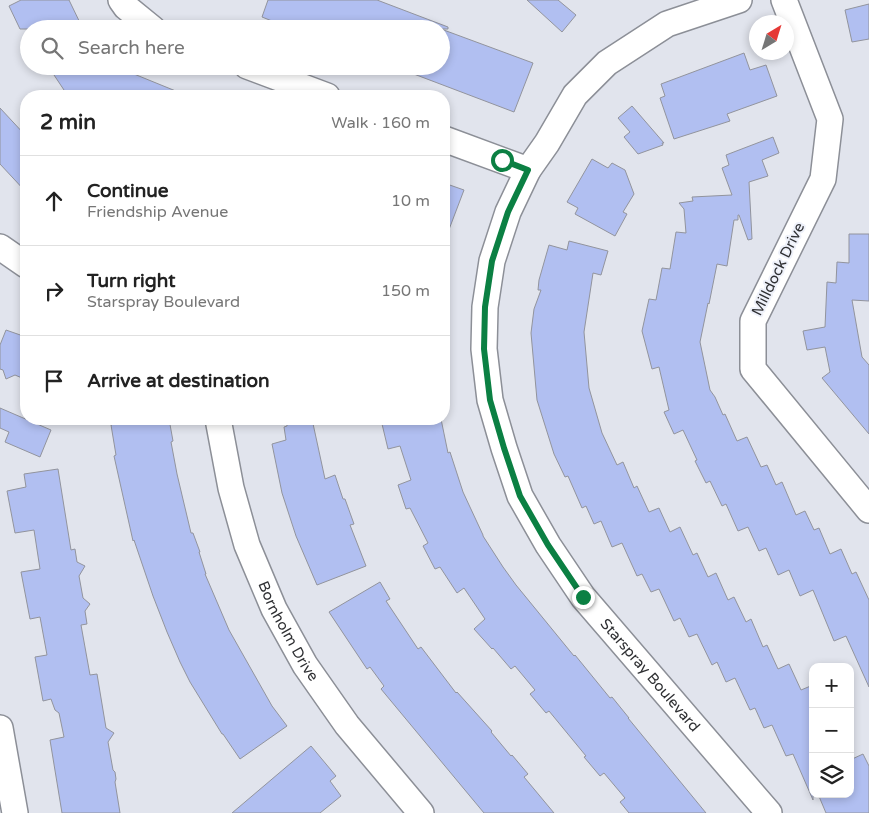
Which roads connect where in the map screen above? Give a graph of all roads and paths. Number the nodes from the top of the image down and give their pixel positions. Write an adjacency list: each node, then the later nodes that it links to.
1 (121, 0): 4 (street)
2 (739, 0): 9 (street, Starspray Boulevard)
3 (784, 0): 11 (street, Milldock Drive)
4 (141, 20)
5 (257, 75): 6 (street)
6 (272, 87): 7 (street)
7 (290, 90)
8 (450, 141): 9 (street)
9 (528, 170): 15 (street, Starspray Boulevard)
10 (219, 425): 13 (street, Bornholm Drive)
11 (869, 510)
12 (0, 728): 14 (street)
13 (410, 809)
14 (15, 813)
15 (769, 813)

